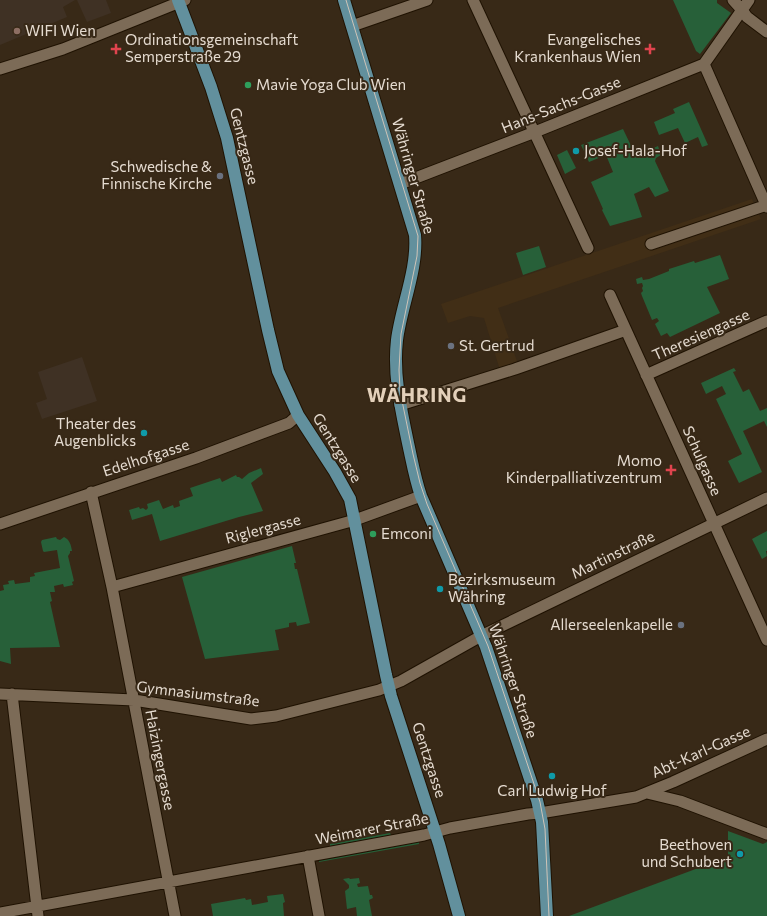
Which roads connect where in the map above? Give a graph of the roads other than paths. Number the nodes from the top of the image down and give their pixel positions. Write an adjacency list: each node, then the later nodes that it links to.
1 (344, 0): 8 (main road, Währinger Straße)
2 (427, 0): 8 (street)
3 (473, 0): 12 (street)
4 (733, 0): 7 (street)
5 (749, 0): 7 (street)
6 (181, 1): 11 (street); 22 (main road, Gentzgasse)
7 (742, 10): 9 (street); 10 (street)
8 (352, 26): 13 (main road, Währinger Straße)
9 (767, 32)
10 (704, 64): 12 (street, Hans-Sachs-Gasse); 14 (street)
11 (0, 69)
12 (535, 132): 13 (street, Hans-Sachs-Gasse); 16 (street)
13 (400, 184): 21 (main road, Währinger Straße)
14 (767, 205): 15 (street)
15 (651, 244)
16 (588, 248)
17 (610, 295): 19 (street, Schulgasse)
18 (767, 321): 20 (street, Theresiengasse)
19 (626, 330): 20 (street, Schulgasse); 21 (street)
20 (646, 375): 28 (street, Schulgasse)
21 (400, 406): 24 (main road, Währinger Straße)
22 (298, 415): 23 (street, Edelhofgasse); 26 (main road, Gentzgasse)
23 (91, 492): 27 (street, Edelhofgasse); 29 (street, Haizingergasse)
24 (421, 496): 26 (street, Riglergasse); 30 (main road, Währinger Straße)
25 (767, 498): 28 (street, Martinstraße)
26 (355, 520): 29 (street, Riglergasse); 32 (main road, Gentzgasse)
27 (0, 524)
28 (713, 524): 30 (street, Martinstraße); 31 (street, Schulgasse)
29 (112, 587): 35 (street, Haizingergasse)
30 (481, 636): 32 (street, Martinstraße); 38 (main road, Währinger Straße)
31 (767, 640)
32 (389, 686): 35 (street, Gymnasiumstraße); 39 (main road, Gentzgasse)
33 (0, 694): 34 (street, Gymnasiumstraße)
34 (12, 694): 35 (street, Gymnasiumstraße); 43 (street)
35 (134, 700): 42 (street, Haizingergasse)
36 (767, 739): 37 (street, Abt-Karl-Gasse)
37 (647, 793): 38 (street, Weimarer Straße); 40 (street, Weimarer Straße)
38 (540, 814): 39 (street, Weimarer Straße); 48 (main road, Währinger Straße)
39 (435, 832): 41 (street, Weimarer Straße); 47 (main road, Gentzgasse)
40 (767, 834)
41 (308, 856): 42 (street, Weimarer Straße); 46 (street)
42 (168, 882): 43 (street, Weimarer Straße); 45 (street, Haizingergasse)
43 (38, 911): 44 (street, Weimarer Straße)
44 (0, 913)
45 (175, 916)
46 (319, 916)
47 (459, 916)
48 (547, 916)

